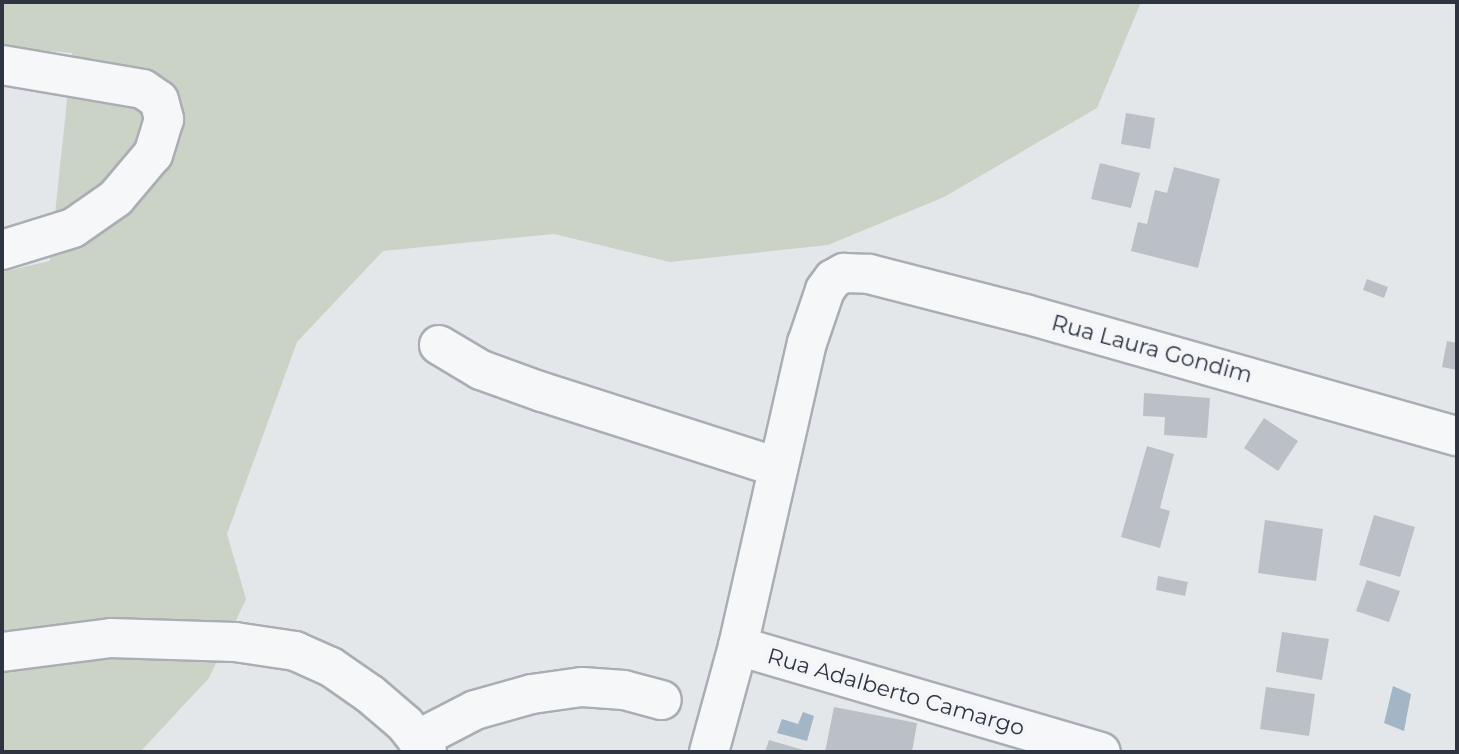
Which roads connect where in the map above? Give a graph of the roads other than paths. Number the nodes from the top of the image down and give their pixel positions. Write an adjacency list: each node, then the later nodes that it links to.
1 (2, 65): 2 (street)
2 (2, 250)
3 (439, 345): 5 (street)
4 (1457, 436): 5 (street, Rua Laura Gondim)
5 (777, 467): 6 (street)
6 (738, 646): 10 (street); 11 (street, Rua Adalberto Camargo)
7 (2, 652): 9 (street)
8 (662, 700): 9 (street)
9 (422, 746)
10 (709, 752)
11 (1101, 752)

